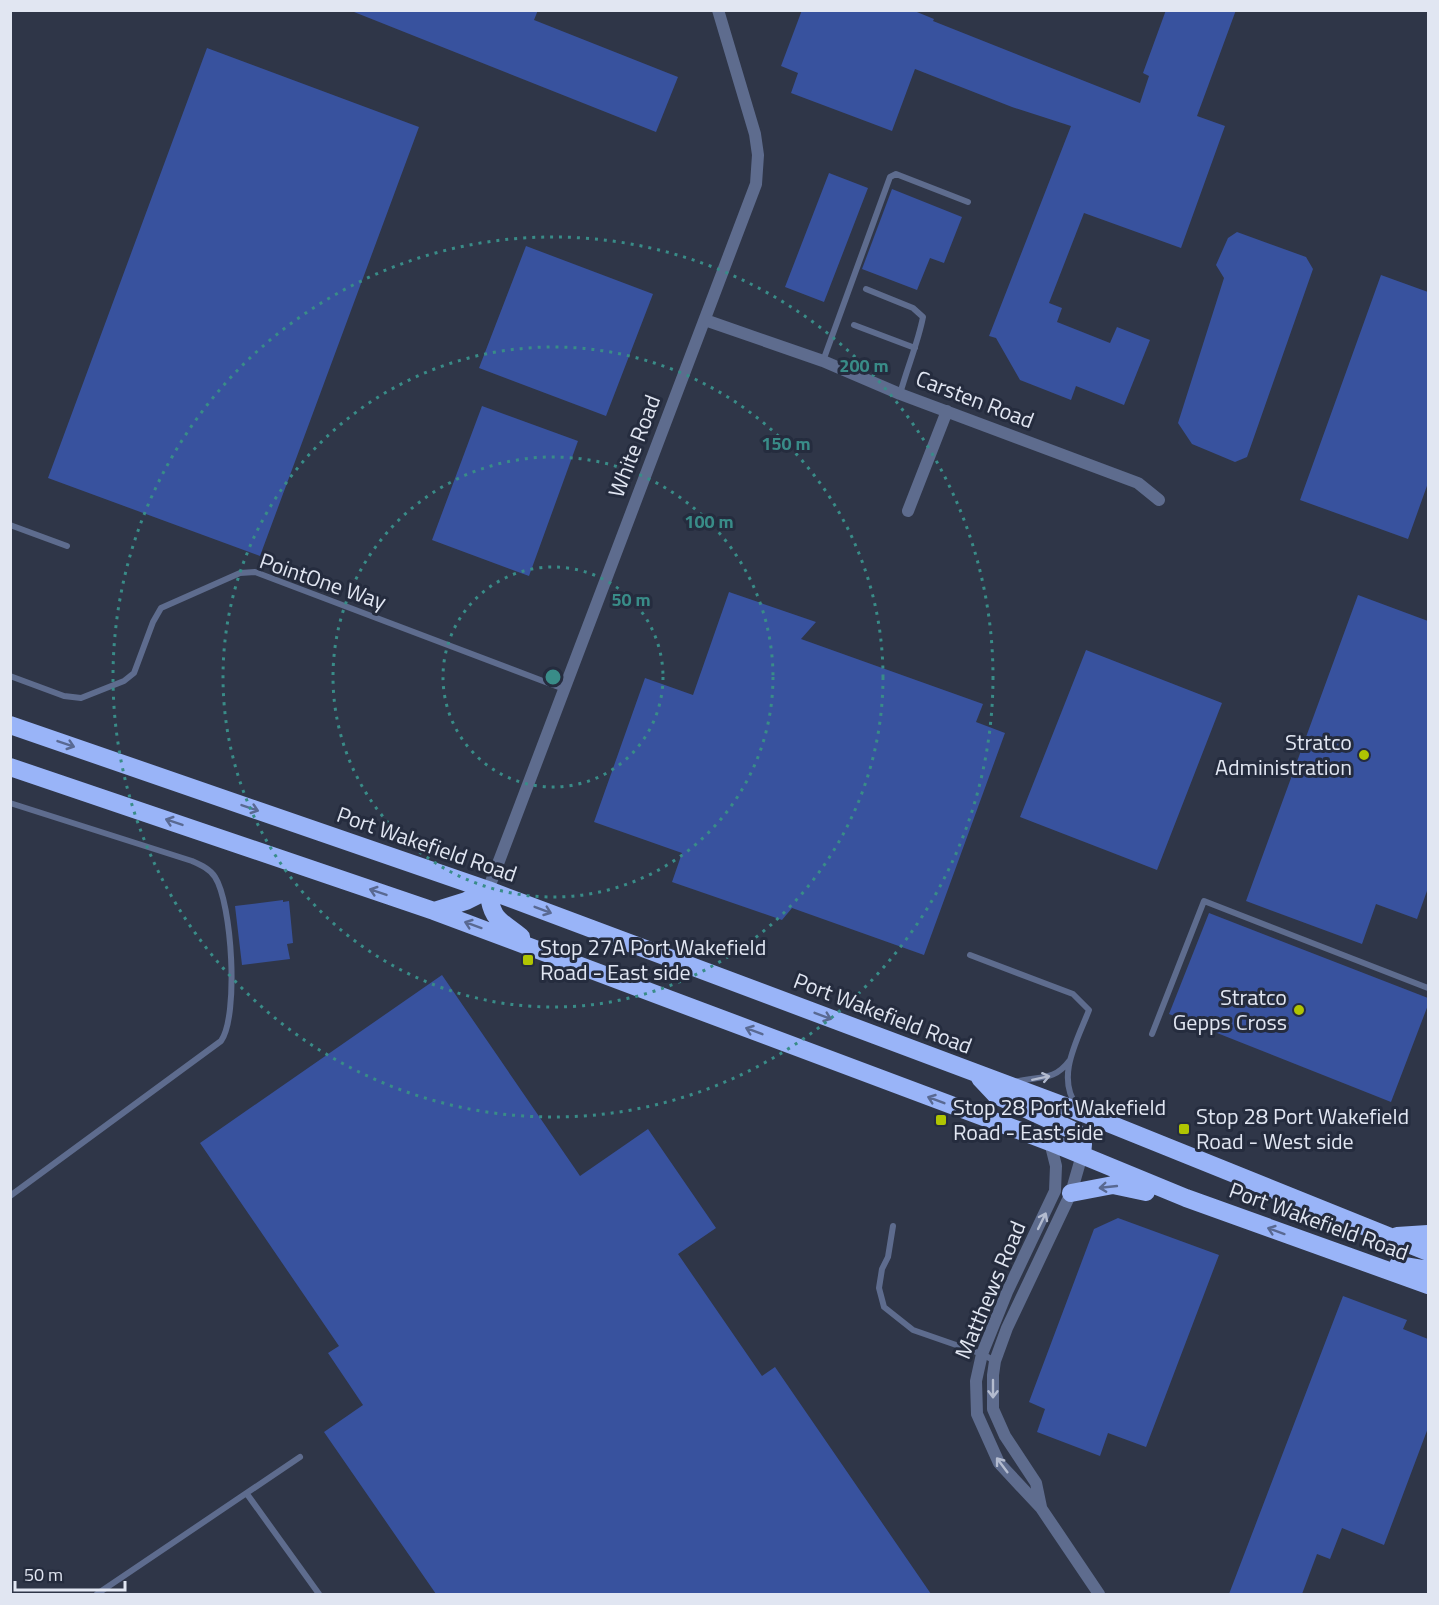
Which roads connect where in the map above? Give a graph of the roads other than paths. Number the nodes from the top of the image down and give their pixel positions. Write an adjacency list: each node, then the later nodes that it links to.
1 (718, 10): 4 (street, White Road)
2 (968, 202): 7 (lane)
3 (866, 290): 6 (lane)
4 (705, 320): 7 (street, Carsten Road); 15 (street, White Road)
5 (854, 325): 6 (lane)
6 (915, 348): 8 (lane)
7 (823, 360): 8 (street, Carsten Road)
8 (900, 394): 9 (street, Carsten Road)
9 (947, 411): 10 (street, Carsten Road); 11 (street)
10 (1159, 500)
11 (908, 511)
12 (10, 525): 13 (lane)
13 (68, 546)
14 (10, 676): 15 (lane, PointOne Way)
15 (564, 689): 19 (street, White Road)
16 (10, 725): 19 (highway, Port Wakefield Road, one-way to 19)
17 (10, 767): 20 (highway, Port Wakefield Road, one-way to 17)
18 (10, 803): 32 (lane)
19 (488, 890): 20 (highway); 21 (highway); 26 (highway, Port Wakefield Road, one-way to 26)
20 (434, 911): 21 (highway, Port Wakefield Road, one-way to 20)
21 (535, 948): 29 (highway, Port Wakefield Road, one-way to 21)
22 (970, 955): 25 (lane)
23 (1428, 988): 24 (lane)
24 (1152, 1034)
25 (1070, 1059): 27 (lane, one-way to 25); 28 (lane)
26 (978, 1075): 27 (highway, Port Wakefield Road); 30 (highway)
27 (1005, 1086): 28 (highway, Port Wakefield Road)
28 (1083, 1113): 36 (highway, Port Wakefield Road)
29 (1050, 1142): 30 (highway, Port Wakefield Road); 41 (street, Matthews Road, one-way to 29)
30 (1082, 1155): 31 (street, Matthews Road); 33 (highway, Port Wakefield Road)
31 (1071, 1193): 33 (highway, one-way to 31); 42 (street, Matthews Road)
32 (10, 1196)
33 (1186, 1198): 37 (highway, Port Wakefield Road, one-way to 33)
34 (893, 1227): 41 (lane)
35 (1428, 1234): 36 (highway)
36 (1392, 1237): 38 (highway, Port Wakefield Road)
37 (1331, 1251): 39 (highway); 40 (highway, Port Wakefield Road)
38 (1428, 1252)
39 (1428, 1270)
40 (1428, 1285)
41 (982, 1354): 42 (lane); 45 (street, Matthews Road, one-way to 41)
42 (995, 1360): 45 (street, Matthews Road, one-way to 45)
43 (300, 1457): 44 (lane)
44 (247, 1494): 46 (lane); 47 (lane)
45 (1041, 1508): 48 (street, Matthews Road)
46 (97, 1594)
47 (319, 1594)
48 (1099, 1594)

